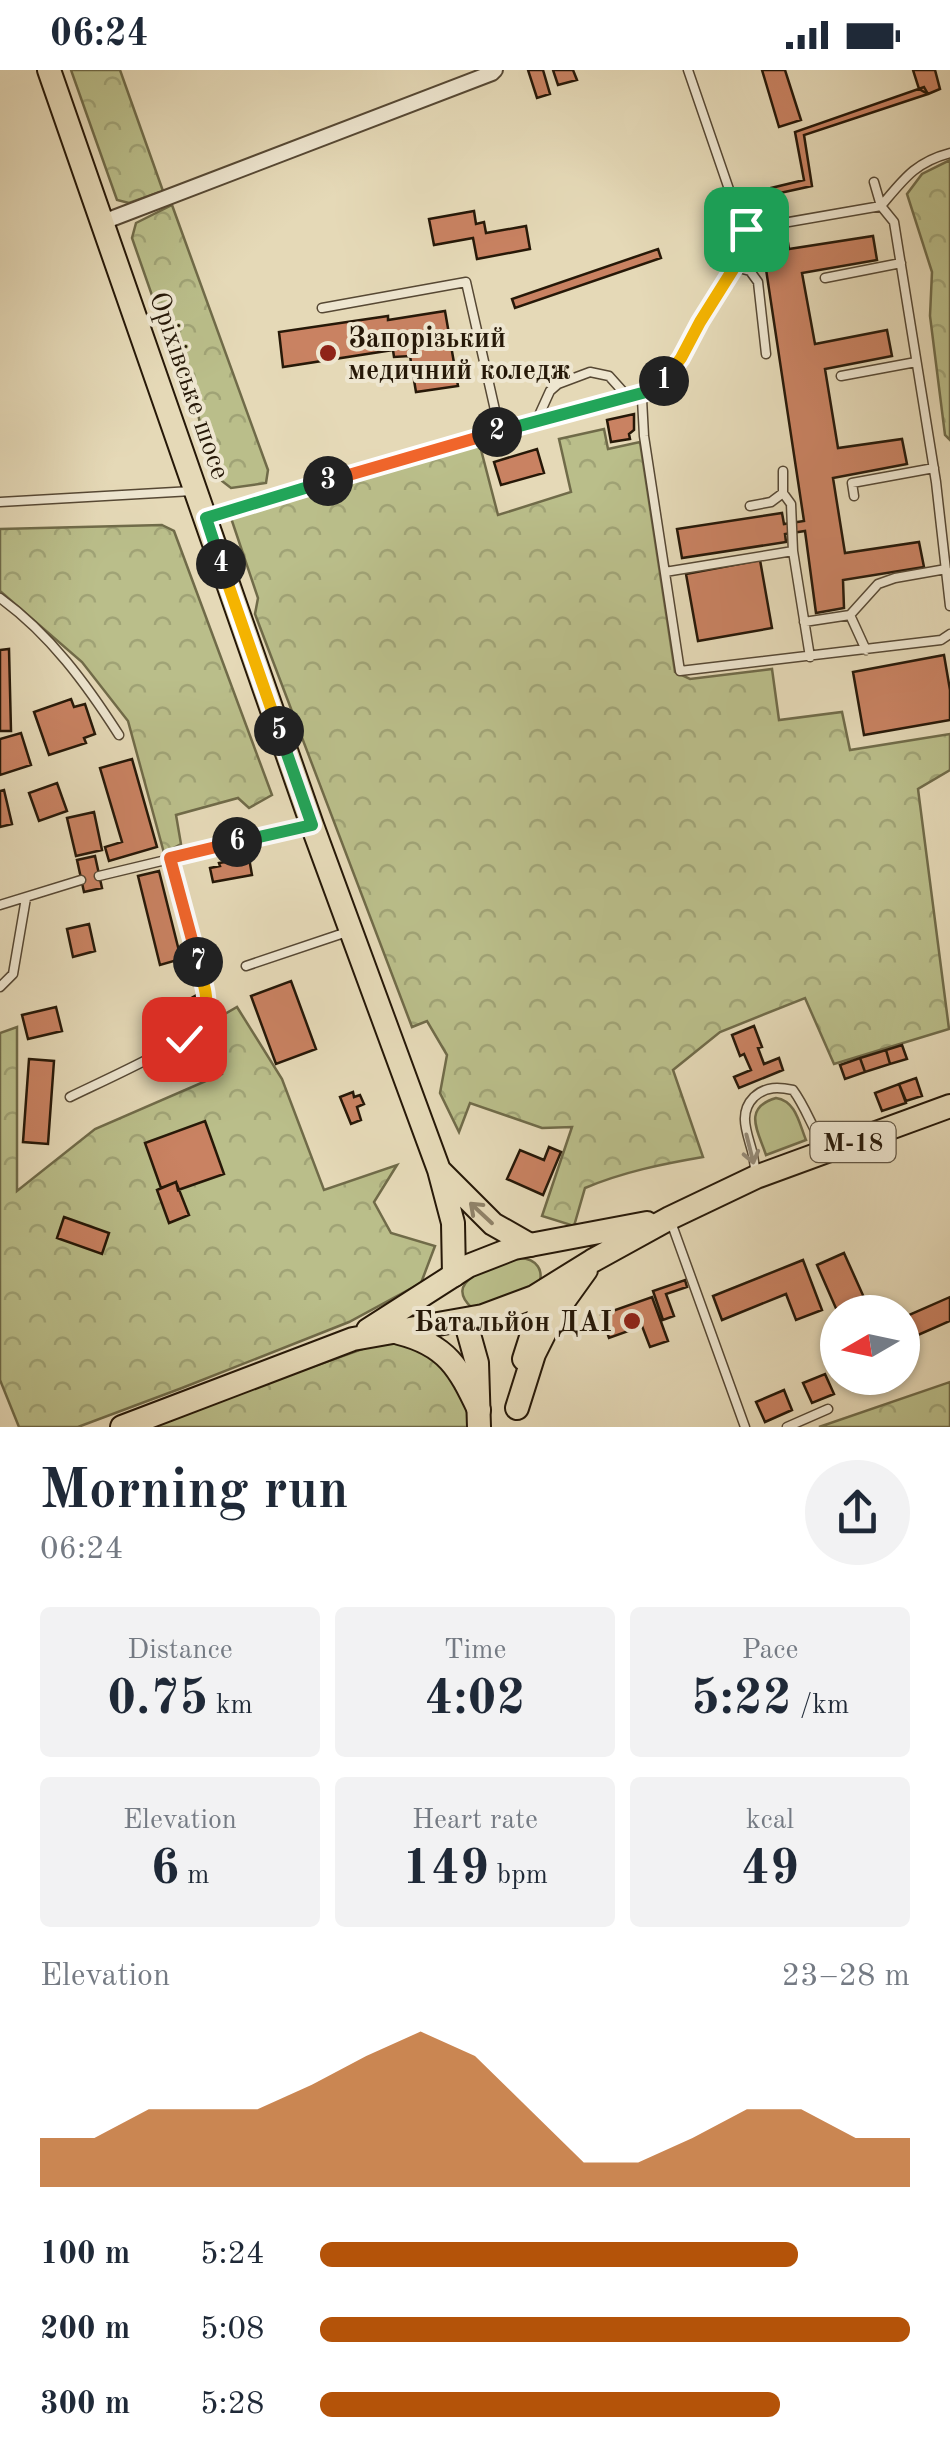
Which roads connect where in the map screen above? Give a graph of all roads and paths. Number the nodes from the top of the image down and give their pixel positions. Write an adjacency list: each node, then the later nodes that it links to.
1 (49, 70): 7 (main road, Оріхівське шосе)
2 (495, 70): 7 (street)
3 (688, 70): 8 (lane)
4 (950, 153): 6 (lane)
5 (874, 182): 6 (lane)
6 (881, 206): 8 (lane); 9 (lane)
7 (104, 222): 22 (main road, Оріхівське шосе)
8 (742, 230): 10 (lane)
9 (900, 263): 11 (lane); 14 (lane)
10 (735, 267): 13 (lane); 16 (lane)
11 (826, 278)
12 (322, 308): 19 (lane)
13 (766, 354)
14 (916, 362): 15 (lane); 20 (lane)
15 (841, 376)
16 (646, 392): 17 (lane); 30 (lane)
17 (627, 396): 18 (lane); 18 (lane)
18 (535, 424): 19 (lane)
19 (500, 432): 27 (lane)
20 (934, 468): 24 (lane); 29 (lane)
21 (784, 471): 23 (lane)
22 (196, 491): 25 (lane); 27 (main road, Оріхівське шосе)
23 (784, 493): 26 (lane); 28 (lane)
24 (854, 496)
25 (0, 502)
26 (750, 506)
27 (206, 518): 39 (main road, Оріхівське шосе)
28 (793, 552): 30 (lane); 34 (lane)
29 (946, 569): 32 (lane); 33 (lane)
30 (664, 572): 37 (lane)
31 (0, 598): 38 (lane)
32 (950, 606)
33 (850, 615): 34 (lane); 36 (lane)
34 (804, 622): 37 (lane)
35 (950, 634): 36 (lane)
36 (866, 650): 37 (lane)
37 (810, 657)
38 (119, 736)
39 (312, 825): 40 (lane); 45 (main road, Оріхівське шосе)
40 (170, 858): 41 (lane); 48 (lane)
41 (99, 876)
42 (82, 880): 43 (lane)
43 (26, 898): 44 (lane); 47 (lane)
44 (0, 905)
45 (351, 930): 46 (lane); 51 (main road, Оріхівське шосе)
46 (246, 966)
47 (0, 987)
48 (70, 1097)
49 (950, 1106): 50 (main road, М-18)
50 (828, 1151): 52 (main road, М-18); 52 (lane, one-way to 52)
51 (440, 1170): 54 (main road, Оріхівське шосе, one-way to 51); 56 (main road, Оріхівське шосе)
52 (756, 1178): 53 (main road, М-18)
53 (670, 1218): 54 (main road, М-18); 55 (main road, М-18); 65 (lane)
54 (530, 1245): 56 (main road, М-18); 57 (main road)
55 (592, 1262): 57 (main road, М-18); 63 (main road)
56 (454, 1275): 58 (main road, Оріхівське шосе); 60 (main road, М-18)
57 (546, 1290): 58 (main road, М-18); 63 (main road)
58 (465, 1320): 59 (main road, М-18); 62 (main road, Оріхівське шосе)
59 (391, 1331): 60 (main road, М-18); 62 (main road)
60 (353, 1339): 64 (main road, М-18)
61 (828, 1409): 66 (lane)
62 (479, 1418)
63 (517, 1418)
64 (122, 1427)
65 (745, 1427)
66 (787, 1427)

